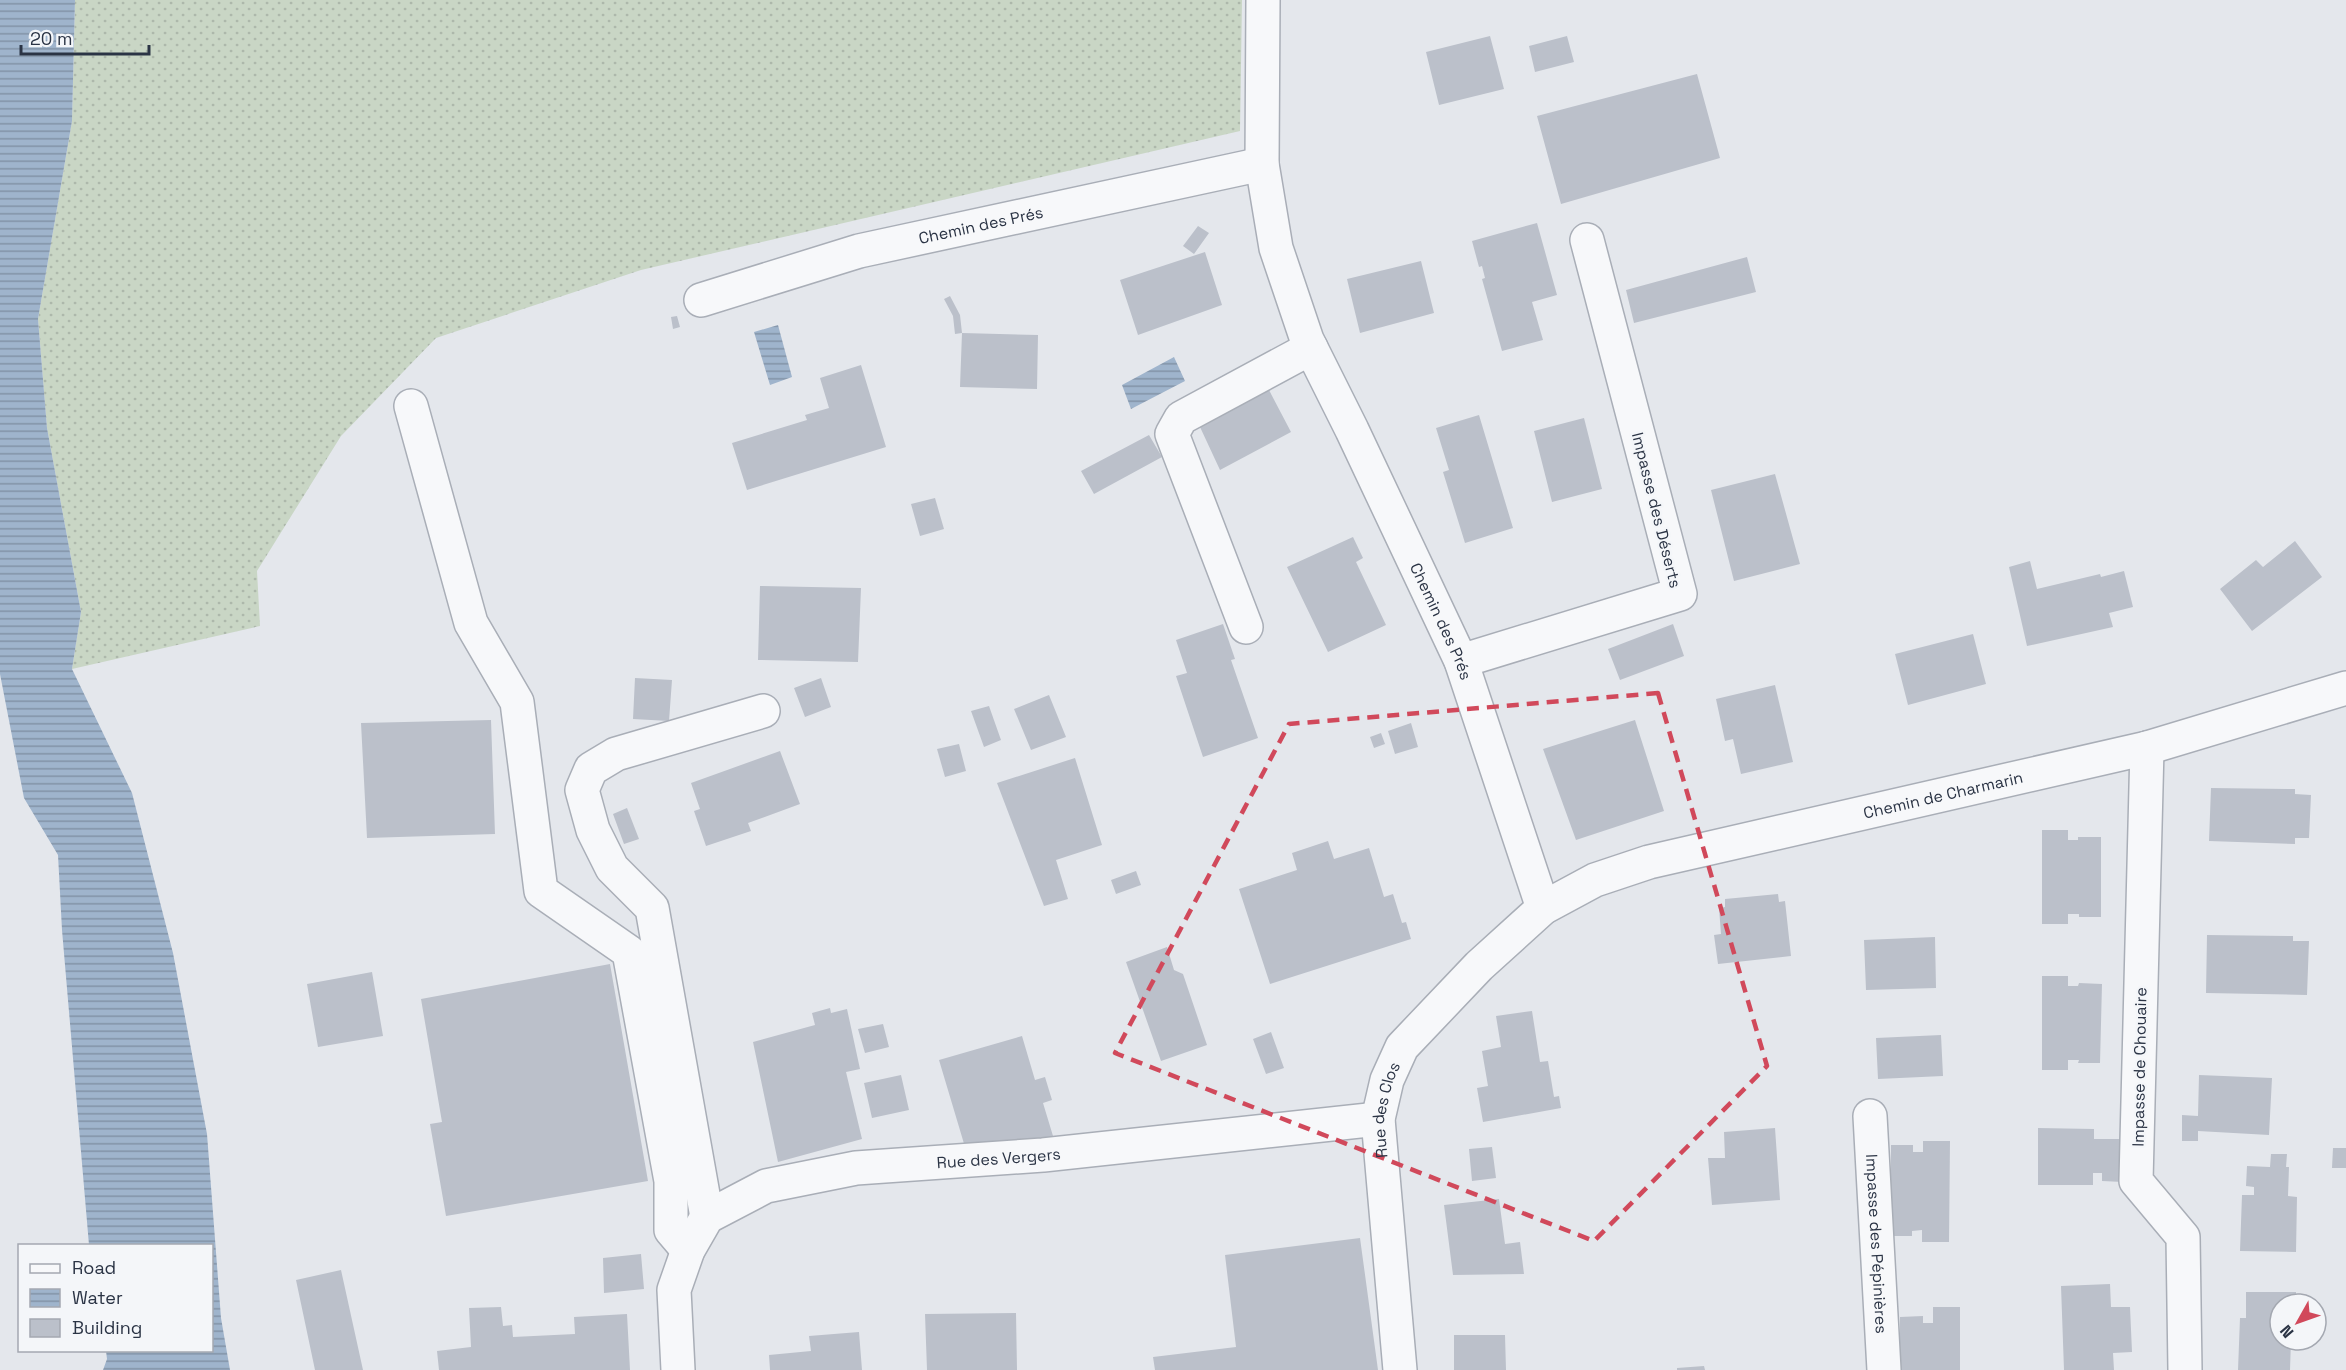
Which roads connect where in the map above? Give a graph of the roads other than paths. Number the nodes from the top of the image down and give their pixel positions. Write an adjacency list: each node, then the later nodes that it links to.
1 (1263, 0): 2 (street, Chemin des Prés)
2 (1262, 164): 4 (street, Chemin des Prés); 5 (street, Chemin des Prés)
3 (1587, 240): 8 (street, Impasse des Déserts)
4 (701, 300)
5 (1311, 348): 7 (street); 8 (street, Chemin des Prés)
6 (411, 406): 16 (street)
7 (1246, 627)
8 (1461, 661): 12 (street, Chemin des Prés)
9 (2346, 688): 11 (street, Chemin de Charmarin)
10 (763, 711): 15 (street)
11 (2147, 748): 12 (street, Chemin de Charmarin); 20 (street, Impasse de Chouaire)
12 (1543, 908): 14 (street, Rue des Clos)
13 (1870, 1116): 19 (street, Impasse des Pépinières)
14 (1378, 1119): 15 (street, Rue des Vergers); 18 (street, Rue des Clos)
15 (707, 1217): 16 (street)
16 (688, 1250): 17 (street)
17 (678, 1370)
18 (1400, 1370)
19 (1884, 1370)
20 (2185, 1370)

